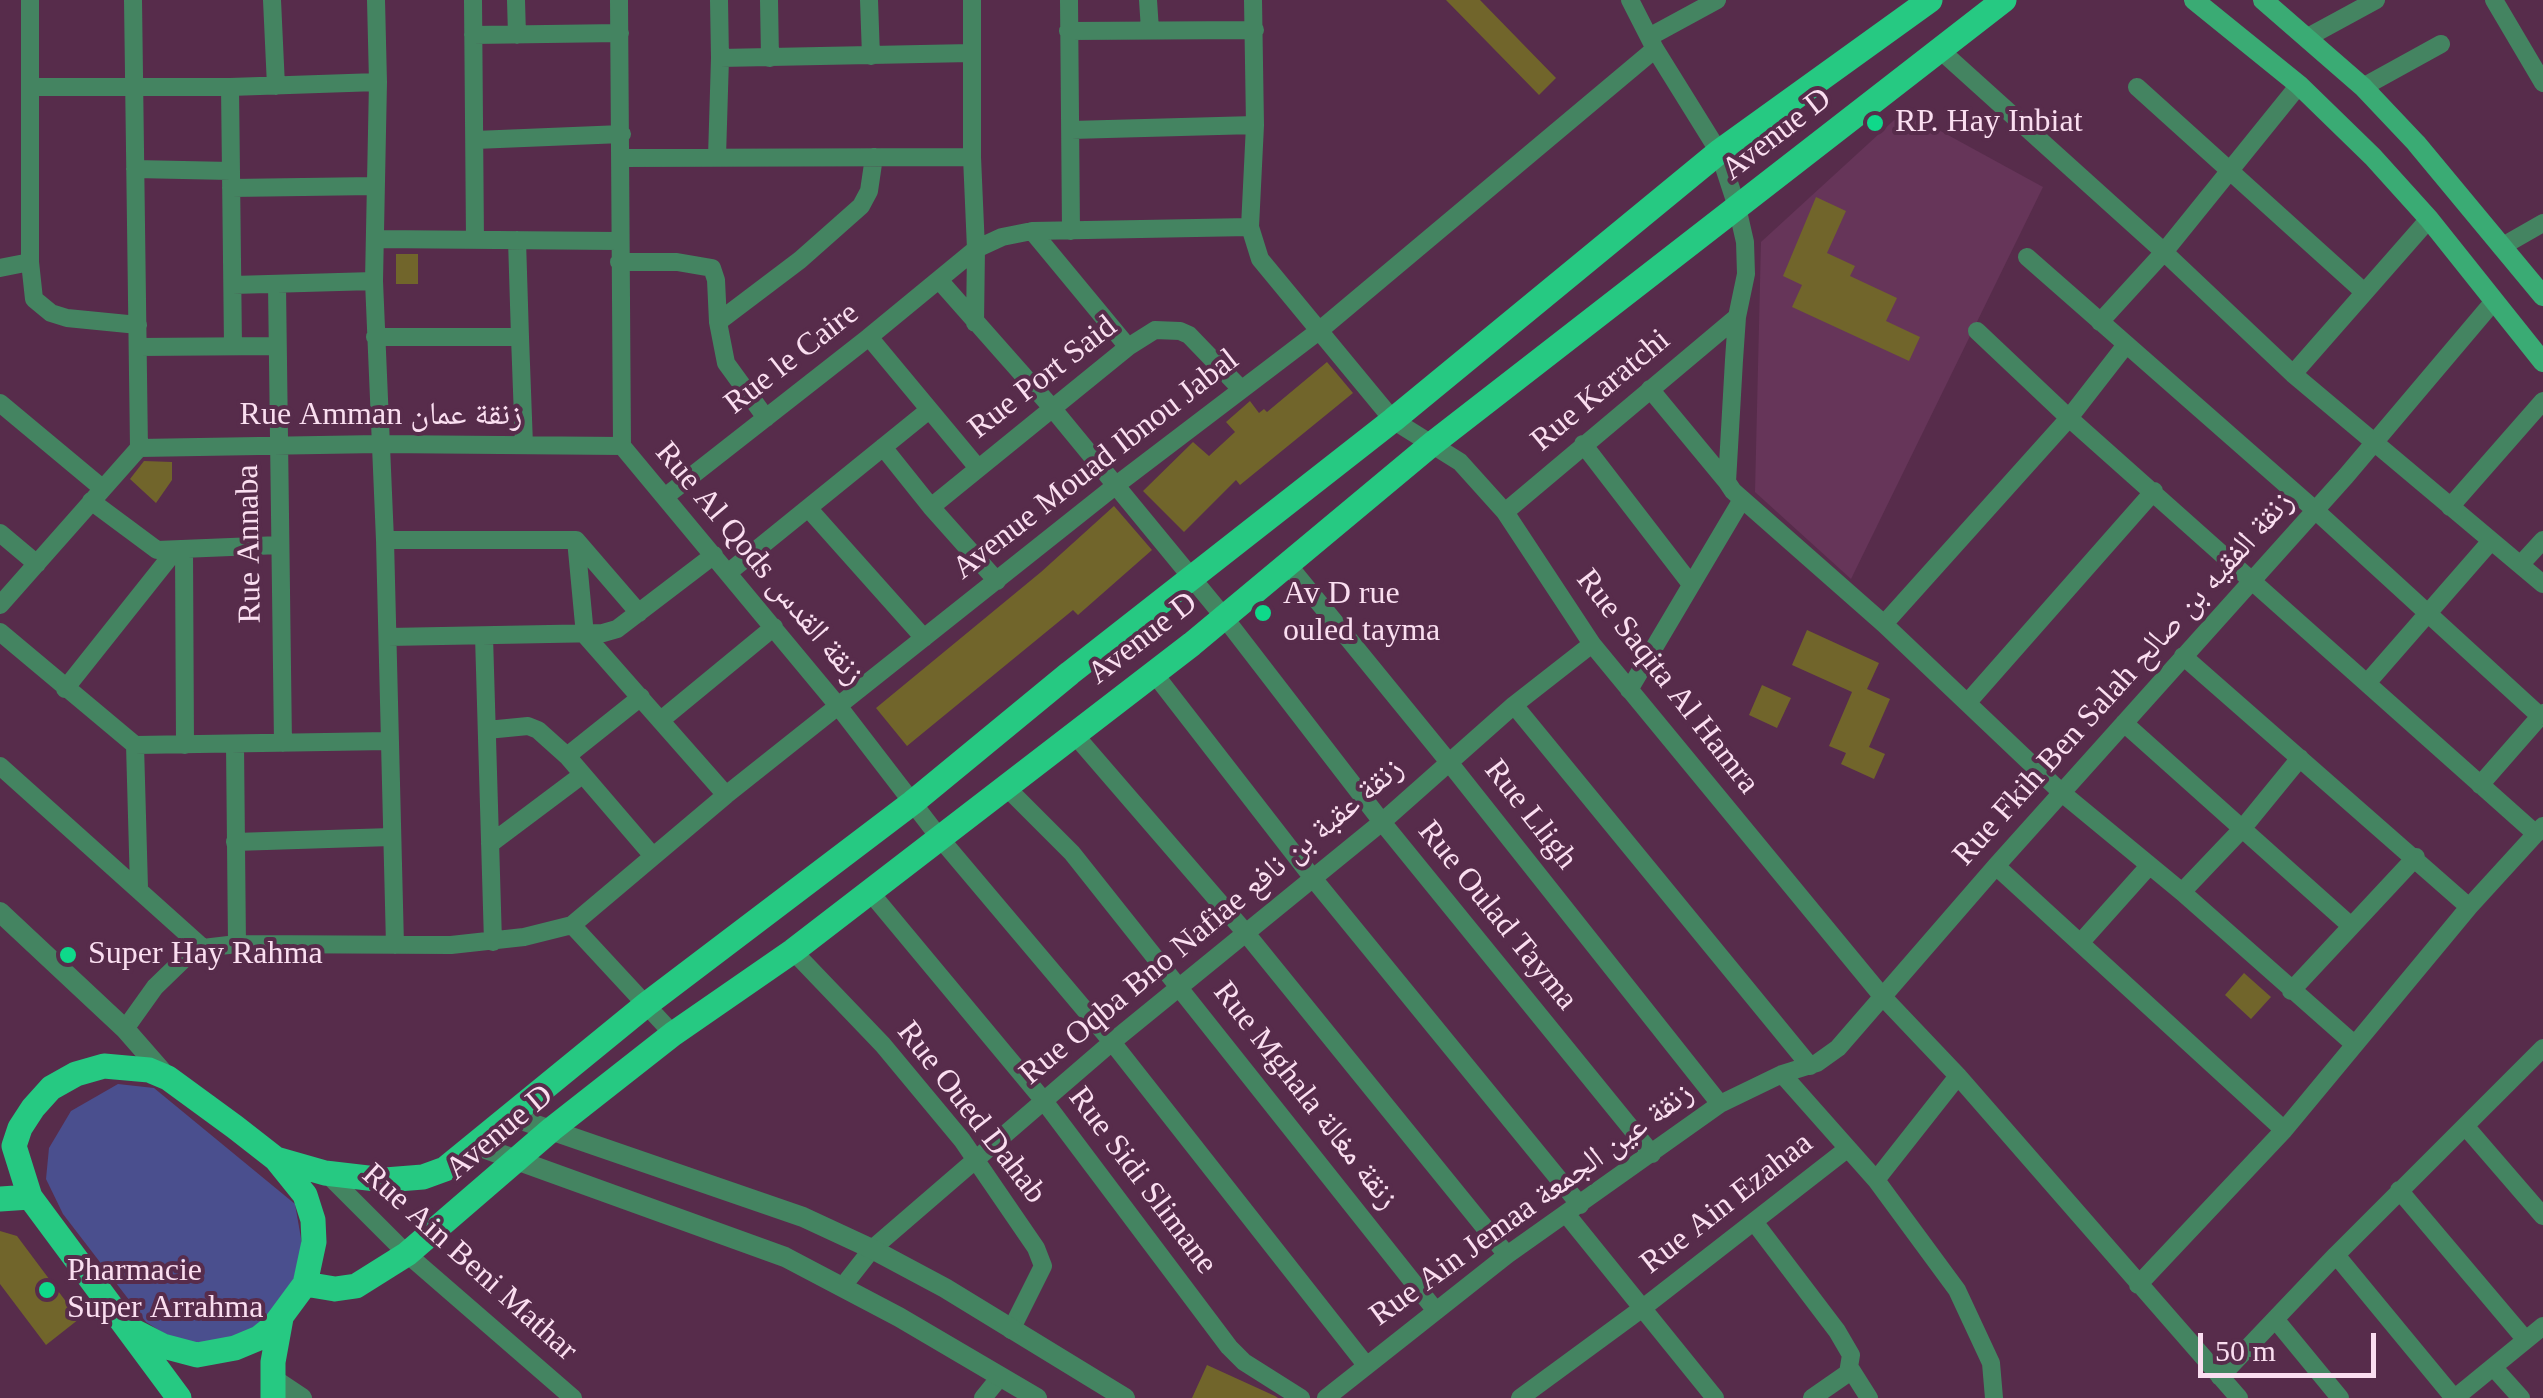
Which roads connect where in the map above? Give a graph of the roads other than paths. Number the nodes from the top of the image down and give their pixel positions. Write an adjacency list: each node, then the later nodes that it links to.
1 (30, 0): 41 (street)
2 (133, 0): 42 (street)
3 (272, 0): 40 (street)
4 (376, 0): 37 (street)
5 (473, 0): 27 (street)
6 (516, 0): 28 (street)
7 (618, 0): 26 (street, Rue Al Qods زنقة القدس)
8 (719, 0): 35 (street)
9 (769, 0): 36 (street)
10 (870, 0): 34 (street)
11 (972, 0): 33 (street)
12 (1069, 0): 25 (street)
13 (1148, 0): 23 (street)
14 (1253, 0): 24 (street)
15 (1630, 0): 30 (street)
16 (1717, 0): 30 (street, Avenue Mouad Ibnou Jabal)
17 (2004, 0): 32 (main road, Avenue D)
18 (2194, 0): 39 (main road)
19 (2263, 0): 29 (main road)
20 (2376, 0): 29 (street)
21 (2494, 0): 38 (street)
22 (1917, 4): 50 (main road, Avenue D)
23 (1150, 30): 24 (street); 25 (street)
24 (1255, 30): 46 (street)
25 (1068, 31): 47 (street)
26 (620, 33): 28 (street); 48 (street, Rue Al Qods زنقة القدس)
27 (473, 34): 28 (street); 49 (street)
28 (517, 34)
29 (2308, 37): 45 (main road)
30 (1652, 43): 50 (street); 88 (street, Avenue Mouad Ibnou Jabal)
31 (2441, 44): 45 (street)
32 (1939, 49): 59 (main road, Avenue D); 71 (street)
33 (971, 54): 34 (street); 53 (street)
34 (871, 56): 36 (street)
35 (720, 58): 36 (street); 51 (street)
36 (770, 58)
37 (378, 82): 40 (street); 58 (street)
38 (2543, 83)
39 (2299, 85): 56 (street); 60 (main road)
40 (276, 86): 43 (street)
41 (31, 87): 42 (street); 73 (street)
42 (135, 87): 43 (street); 55 (street)
43 (230, 87): 57 (street)
44 (2137, 87): 56 (street)
45 (2363, 87): 69 (main road)
46 (1256, 124): 47 (street); 62 (street)
47 (1072, 130): 64 (street)
48 (622, 134): 49 (street); 54 (street, Rue Al Qods زنقة القدس)
49 (475, 140): 66 (street)
50 (1719, 152): 59 (street); 108 (main road, Avenue D)
51 (718, 157): 52 (street); 54 (street)
52 (874, 157): 53 (street); 84 (street)
53 (972, 157): 70 (street)
54 (621, 158): 68 (street, Rue Al Qods زنقة القدس)
55 (135, 169): 57 (street); 87 (street)
56 (2228, 171): 71 (street); 80 (street)
57 (231, 179): 58 (street); 78 (street)
58 (375, 186): 65 (street)
59 (1738, 207): 83 (street); 110 (main road, Avenue D)
60 (2429, 220): 80 (street); 82 (main road)
61 (2543, 223): 69 (street)
62 (1250, 227): 64 (street); 88 (street, Rue Saqita Al Hamra)
63 (1032, 230): 64 (street); 70 (street); 97 (street)
64 (1071, 230)
65 (375, 239): 66 (street); 77 (street)
66 (475, 240): 67 (street)
67 (517, 240): 68 (street); 91 (street)
68 (618, 241): 74 (street, Rue Al Qods زنقة القدس)
69 (2501, 247): 81 (main road)
70 (976, 249): 76 (street, Rue le Caire); 86 (street)
71 (2164, 252): 85 (street); 99 (street)
72 (2026, 258): 85 (street)
73 (30, 262): 75 (street); 87 (street)
74 (619, 262): 84 (street); 115 (street, Rue Al Qods زنقة القدس)
75 (0, 268)
76 (946, 274): 86 (street, Rue Oulad Tayma); 92 (street, Rue le Caire)
77 (374, 280): 79 (street); 90 (street)
78 (233, 285): 79 (street); 93 (street)
79 (277, 285): 94 (street, Rue Annaba)
80 (2364, 292): 99 (street)
81 (2543, 296)
82 (2494, 302): 98 (main road); 112 (street, Rue Fkih Ben Salah زنقة الفقيه بن صالح)
83 (1737, 317): 101 (street, Rue Karatchi); 119 (street)
84 (718, 322): 106 (street)
85 (2100, 322): 95 (street)
86 (976, 323): 104 (street, Rue Oulad Tayma)
87 (138, 326): 96 (street)
88 (1320, 330): 100 (street, Avenue Mouad Ibnou Jabal); 108 (street, Rue Saqita Al Hamra)
89 (1977, 331): 107 (street)
90 (376, 336): 91 (street); 109 (street)
91 (520, 337): 113 (street)
92 (869, 337): 105 (street); 106 (street, Rue le Caire)
93 (232, 346): 94 (street); 96 (street)
94 (276, 346): 114 (street, Rue Annaba)
95 (2125, 346): 107 (street); 128 (street)
96 (138, 347): 116 (street)
97 (1128, 347): 100 (street, Rue Port Said); 104 (street, Rue Port Said)
98 (2543, 362)
99 (2293, 374): 112 (street)
100 (1241, 389): 120 (street, Avenue Mouad Ibnou Jabal)
101 (1650, 389): 111 (street, Rue Karatchi); 119 (street)
102 (2543, 401): 126 (street)
103 (0, 404): 122 (street)
104 (1052, 408): 118 (street, Rue Port Said); 120 (street, Rue Oulad Tayma)
105 (929, 410): 117 (street); 118 (street)
106 (766, 418): 123 (street, Rue le Caire)
107 (2069, 418): 121 (street); 151 (street)
108 (1393, 420): 110 (street, Rue Saqita Al Hamra); 143 (main road, Avenue D)
109 (379, 444): 113 (street, Rue Amman زنقة عمان); 114 (street, Rue Amman زنقة عمان); 131 (street)
110 (1432, 444): 129 (street, Rue Saqita Al Hamra); 140 (main road, Avenue D)
111 (1584, 444): 129 (street, Rue Karatchi); 145 (street)
112 (2374, 444): 126 (street); 128 (street, Rue Fkih Ben Salah زنقة الفقيه بن صالح)
113 (524, 445): 115 (street, Rue Amman زنقة عمان)
114 (278, 446): 116 (street, Rue Amman زنقة عمان); 135 (street, Rue Annaba)
115 (622, 446): 123 (street, Rue Al Qods زنقة القدس)
116 (139, 448): 122 (street)
117 (883, 448): 125 (street); 127 (street)
118 (978, 468): 125 (street, Rue Port Said)
119 (1727, 482): 124 (street)
120 (1115, 486): 142 (street, Avenue Mouad Ibnou Jabal); 143 (street, Rue Oulad Tayma)
121 (2154, 491): 144 (street); 165 (street)
122 (97, 494): 136 (street); 138 (street)
123 (666, 496): 137 (street, Rue Al Qods زنقة القدس)
124 (1741, 501): 145 (street); 151 (street)
125 (931, 507): 142 (street)
126 (2450, 507): 134 (street)
127 (808, 508): 141 (street); 157 (street)
128 (2315, 510): 144 (street, Rue Fkih Ben Salah زنقة الفقيه بن صالح); 148 (street)
129 (1505, 512): 158 (street, Rue Saqita Al Hamra)
130 (0, 533): 138 (street)
131 (386, 540): 132 (street); 156 (street)
132 (576, 540): 149 (street); 154 (street)
133 (2543, 540): 139 (street)
134 (2491, 542): 139 (street); 148 (street)
135 (280, 545): 136 (street); 174 (street, Rue Annaba)
136 (179, 551): 162 (street); 176 (street)
137 (714, 555): 141 (street, Rue Al Qods زنقة القدس); 149 (street)
138 (37, 564): 147 (street)
139 (2521, 564): 146 (street)
140 (1289, 566): 150 (main road, Avenue D); 180 (street, Rue Lligh)
141 (729, 572): 152 (street, Rue Al Qods زنقة القدس)
142 (997, 580): 157 (street, Avenue Mouad Ibnou Jabal)
143 (1191, 580): 150 (street, Rue Oulad Tayma); 187 (main road, Avenue D)
144 (2250, 580): 159 (street, Rue Fkih Ben Salah زنقة الفقيه بن صالح); 161 (street)
145 (1690, 583): 163 (street)
146 (2543, 584)
147 (0, 605)
148 (2429, 612): 161 (street); 168 (street)
149 (639, 613): 154 (street)
150 (1224, 617): 160 (main road, Avenue D); 188 (street, Rue Oulad Tayma)
151 (1884, 624): 165 (street)
152 (774, 628): 167 (street, Rue Al Qods زنقة القدس); 169 (street)
153 (0, 632): 162 (street)
154 (586, 635): 155 (street); 164 (street)
155 (484, 636): 156 (street); 171 (street)
156 (388, 637): 173 (street)
157 (924, 638): 167 (street, Avenue Mouad Ibnou Jabal)
158 (1592, 644): 163 (street, Rue Saqita Al Hamra); 166 (street, Rue Oqba Bno Nafiae زنقة عقبة بن نافع)
159 (2183, 656): 170 (street, Rue Fkih Ben Salah زنقة الفقيه بن صالح); 179 (street)
160 (1153, 672): 172 (main road, Avenue D); 199 (street)
161 (2367, 683): 183 (street)
162 (65, 689): 175 (street)
163 (1629, 690): 216 (street, Rue Saqita Al Hamra)
164 (642, 697): 169 (street); 178 (street)
165 (1968, 702): 185 (street)
166 (1514, 705): 180 (street, Rue Oqba Bno Nafiae زنقة عقبة بن نافع); 223 (street)
167 (839, 706): 186 (street, Avenue Mouad Ibnou Jabal); 187 (street, Rue Al Qods زنقة القدس)
168 (2542, 715): 183 (street)
169 (662, 720): 186 (street)
170 (2124, 723): 185 (street, Rue Fkih Ben Salah زنقة الفقيه بن صالح); 189 (street)
171 (487, 730): 178 (street); 194 (street)
172 (1074, 734): 184 (main road, Avenue D); 207 (street)
173 (389, 741): 174 (street); 191 (street)
174 (283, 743): 177 (street)
175 (135, 744): 176 (street); 200 (street)
176 (185, 745): 177 (street)
177 (234, 745): 193 (street)
178 (567, 756): 182 (street)
179 (2300, 758): 189 (street); 196 (street)
180 (1448, 760): 188 (street, Rue Oqba Bno Nafiae زنقة عقبة بن نافع); 228 (street, Rue Lligh)
181 (0, 766): 200 (street)
182 (582, 775): 194 (street); 195 (street)
183 (2480, 784): 190 (street)
184 (1005, 786): 192 (main road, Avenue D); 214 (street, Rue Mghala زنقة مغالة)
185 (2062, 793): 197 (street, Rue Fkih Ben Salah زنقة الفقيه بن صالح); 198 (street)
186 (726, 795): 195 (street, Avenue Mouad Ibnou Jabal)
187 (912, 803): 192 (street, Rue Al Qods زنقة القدس); 217 (main road, Avenue D)
188 (1382, 822): 199 (street, Rue Oqba Bno Nafiae زنقة عقبة بن نافع); 236 (street, Rue Oulad Tayma)
189 (2242, 829): 202 (street); 206 (street)
190 (2540, 830): 203 (street)
191 (391, 837): 193 (street); 211 (street)
192 (939, 837): 201 (main road, Avenue D); 220 (street, Rue Al Qods زنقة القدس)
193 (235, 842): 210 (street)
194 (490, 844): 208 (street)
195 (652, 855): 205 (street, Avenue Mouad Ibnou Jabal)
196 (2416, 857): 203 (street); 206 (street)
197 (1996, 866): 209 (street); 216 (street, Rue Fkih Ben Salah زنقة الفقيه بن صالح)
198 (2150, 866): 202 (street); 209 (street)
199 (1312, 877): 207 (street, Rue Oqba Bno Nafiae زنقة عقبة بن نافع); 245 (street)
200 (139, 888): 212 (street)
201 (870, 892): 213 (main road, Avenue D); 227 (street, Rue Sidi Slimane)
202 (2182, 892): 215 (street)
203 (2469, 907): 221 (street)
204 (0, 912): 218 (street)
205 (572, 925): 208 (street); 217 (street)
206 (2352, 926): 215 (street)
207 (1246, 932): 214 (street, Rue Oqba Bno Nafiae زنقة عقبة بن نافع); 251 (street)
208 (493, 942): 211 (street)
209 (2081, 942): 232 (street)
210 (237, 944): 211 (street); 212 (street)
211 (395, 945)
212 (203, 948): 218 (street)
213 (793, 951): 219 (main road, Avenue D); 237 (street, Rue Oued Dahab)
214 (1182, 988): 220 (street, Rue Oqba Bno Nafiae زنقة عقبة بن نافع); 256 (street, Rue Mghala زنقة مغالة)
215 (2291, 991): 221 (street)
216 (1882, 996): 223 (street, Rue Fkih Ben Salah زنقة الفقيه بن صالح); 225 (street, Rue Saqita Al Hamra)
217 (647, 1004): 219 (street); 229 (main road, Avenue D)
218 (126, 1029): 226 (street)
219 (674, 1034): 231 (main road, Avenue D)
220 (1112, 1042): 227 (street, Rue Oqba Bno Nafiae زنقة عقبة بن نافع); 263 (street, Rue Al Qods زنقة القدس)
221 (2354, 1044): 232 (street)
222 (2539, 1061): 230 (street)
223 (1810, 1066): 224 (street, Rue Fkih Ben Salah زنقة الفقيه بن صالح)
224 (1782, 1074): 228 (street, Rue Ain Jemaa زنقة عين الجمعة); 235 (street)
225 (1958, 1076): 241 (street); 253 (street, Rue Saqita Al Hamra)
226 (168, 1078): 233 (main road); 238 (main road)
227 (1044, 1101): 237 (street, Rue Oqba Bno Nafiae زنقة عقبة بن نافع); 275 (street, Rue Sidi Slimane)
228 (1720, 1104): 236 (street, Rue Ain Jemaa زنقة عين الجمعة)
229 (510, 1116): 231 (street); 234 (main road, Avenue D)
230 (2466, 1127): 242 (street); 246 (street)
231 (552, 1129): 239 (main road, Avenue D); 248 (street)
232 (2284, 1130): 253 (street)
233 (9, 1136): 243 (main road)
234 (475, 1145): 239 (street); 240 (main road, Avenue D)
235 (1848, 1149): 241 (street); 247 (street, Rue Ain Ezahaa)
236 (1652, 1154): 245 (street, Rue Ain Jemaa زنقة عين الجمعة)
237 (976, 1158): 248 (street, Rue Oqba Bno Nafiae زنقة عقبة بن نافع); 261 (street, Rue Oued Dahab)
238 (276, 1159): 240 (main road, Avenue D); 252 (main road)
239 (516, 1162): 249 (main road, Avenue D); 254 (street)
240 (326, 1173): 249 (street, Rue Ain Beni Mathar)
241 (1876, 1180): 281 (street)
242 (2400, 1190): 250 (street); 262 (street)
243 (30, 1197): 244 (main road); 260 (main road)
244 (0, 1199)
245 (1574, 1210): 251 (street, Rue Ain Jemaa زنقة عين الجمعة); 255 (street)
246 (2543, 1216)
247 (1755, 1222): 255 (street, Rue Ain Ezahaa); 264 (street)
248 (872, 1249): 254 (street, Rue Oqba Bno Nafiae زنقة عقبة بن نافع); 261 (street)
249 (407, 1254): 252 (main road, Avenue D); 271 (street, Rue Ain Beni Mathar)
250 (2336, 1254): 258 (street); 284 (street)
251 (1507, 1255): 256 (street, Rue Ain Jemaa زنقة عين الجمعة)
252 (304, 1284): 257 (main road)
253 (2138, 1285): 267 (street, Rue Saqita Al Hamra)
254 (843, 1286): 266 (street)
255 (1644, 1307): 277 (street, Rue Ain Ezahaa); 278 (street)
256 (1436, 1311): 263 (street, Rue Ain Jemaa زنقة عين الجمعة)
257 (281, 1318): 260 (main road); 268 (main road)
258 (2275, 1319): 267 (street); 283 (street)
259 (2543, 1326): 262 (street)
260 (128, 1328): 269 (main road)
261 (1011, 1330): 274 (street)
262 (2526, 1339): 265 (street)
263 (1366, 1365): 276 (street, Rue Ain Jemaa زنقة عين الجمعة)
264 (1850, 1368): 279 (street); 280 (street)
265 (2494, 1368): 284 (street); 285 (street)
266 (1000, 1377): 272 (street); 273 (street)
267 (2220, 1377): 282 (street, Rue Saqita Al Hamra)
268 (272, 1388): 270 (street)
269 (179, 1398)
270 (302, 1398)
271 (573, 1398)
272 (982, 1398)
273 (1038, 1398)
274 (1125, 1398)
275 (1301, 1398)
276 (1326, 1398)
277 (1520, 1398)
278 (1715, 1398)
279 (1812, 1398)
280 (1870, 1398)
281 (1994, 1398)
282 (2239, 1398)
283 (2340, 1398)
284 (2454, 1398)
285 (2521, 1398)

